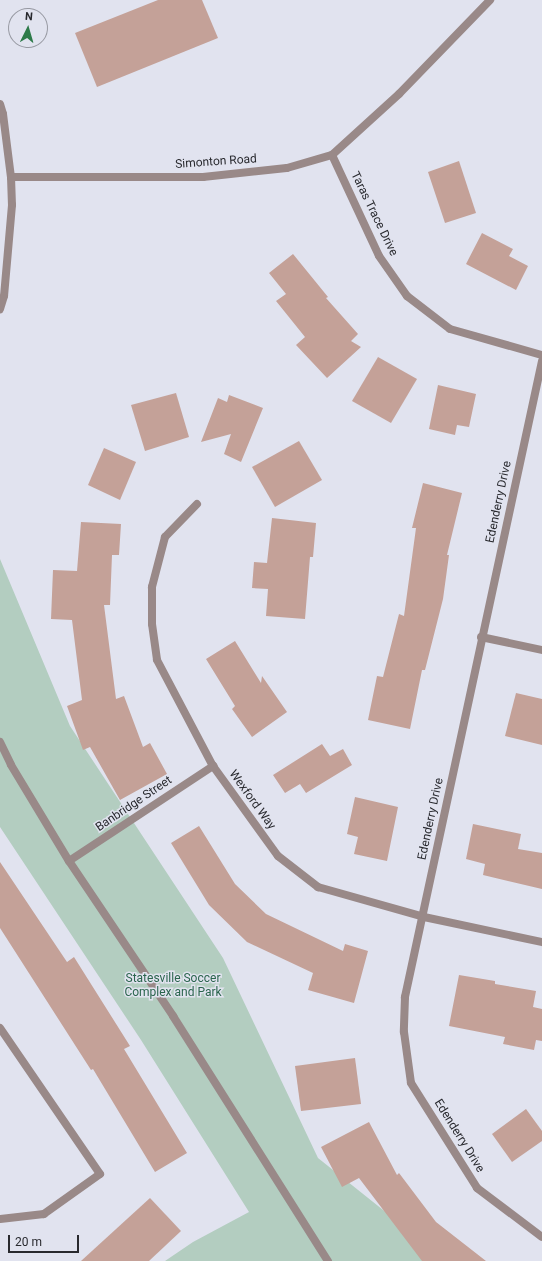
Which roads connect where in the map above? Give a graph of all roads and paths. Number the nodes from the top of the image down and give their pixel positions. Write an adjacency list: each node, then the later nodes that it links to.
1 (490, 0): 3 (street, Simonton Road)
2 (0, 104): 4 (street)
3 (332, 155): 4 (street, Simonton Road); 6 (street, Taras Trace Drive)
4 (11, 177): 5 (street)
5 (0, 309)
6 (542, 355)
7 (542, 361): 9 (street, Edenderry Drive)
8 (197, 504): 12 (street, Wexford Way)
9 (482, 637): 10 (street); 14 (street, Edenderry Drive)
10 (542, 650)
11 (0, 742): 13 (street)
12 (213, 766): 13 (street, Banbridge Street); 14 (street, Wexford Way)
13 (69, 861): 19 (street)
14 (424, 917): 15 (street, Wexford Way); 18 (street, Edenderry Drive)
15 (542, 942)
16 (0, 1028): 17 (street)
17 (0, 1219)
18 (542, 1237)
19 (328, 1261)

